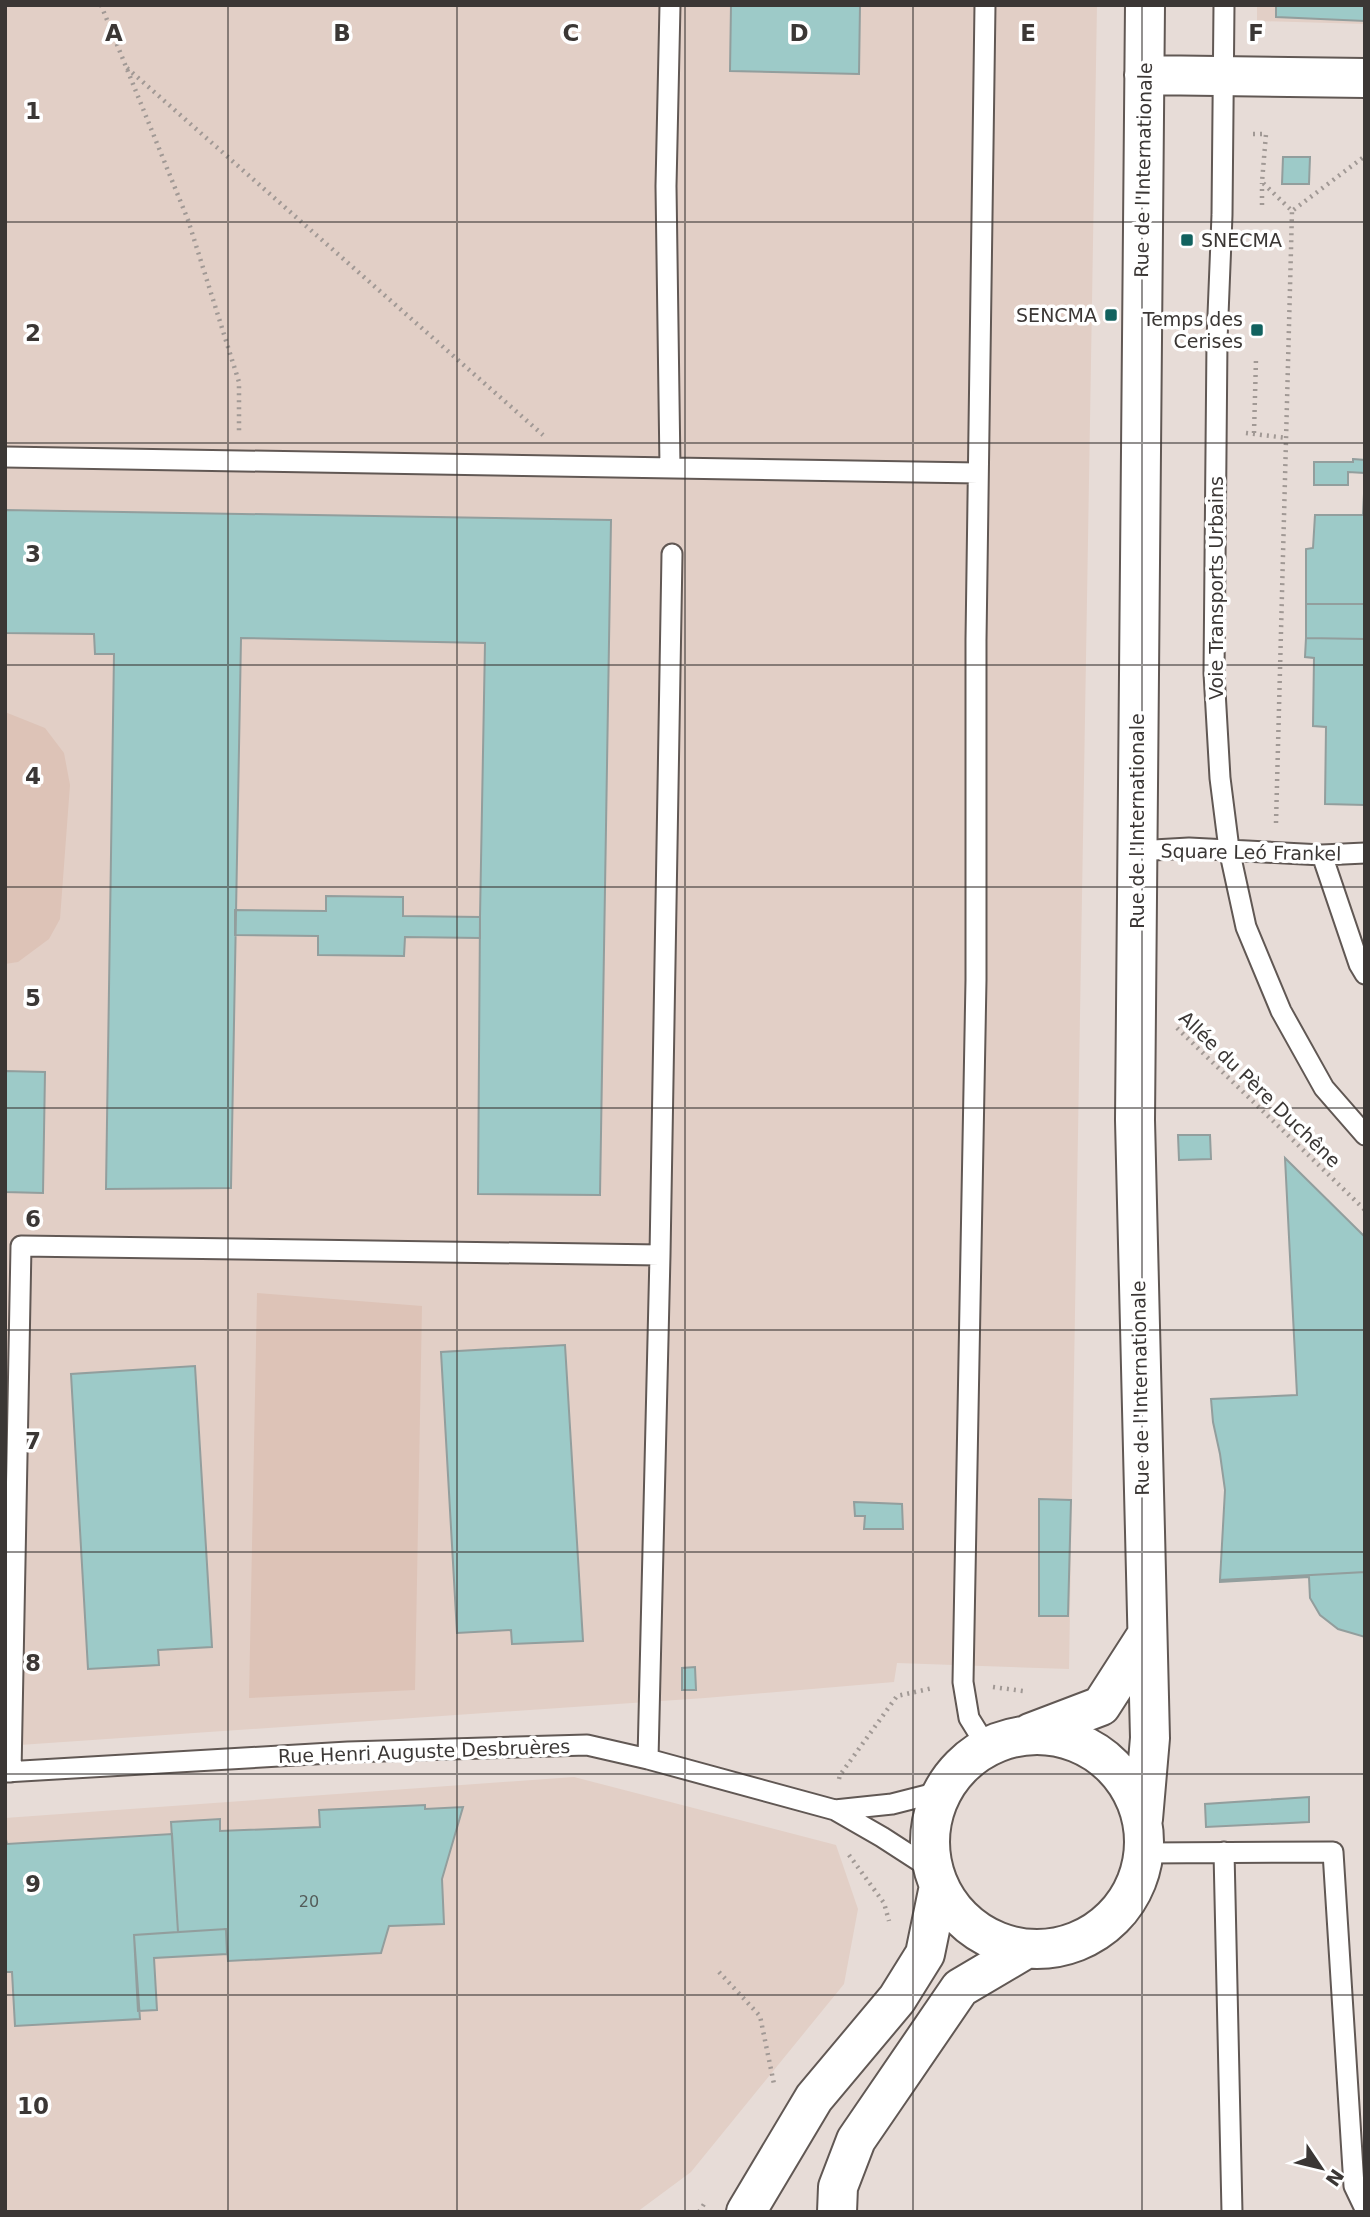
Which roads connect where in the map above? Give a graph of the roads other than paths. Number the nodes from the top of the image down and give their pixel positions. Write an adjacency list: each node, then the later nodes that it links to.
1 (670, 5): 9 (lane)
2 (985, 5): 10 (lane)
3 (1145, 5): 5 (street, Rue de l'Internationale)
4 (1224, 5): 6 (lane, Voie Transports Urbains)
5 (1144, 75): 6 (street); 13 (street, Rue de l'Internationale)
6 (1222, 77): 7 (street); 12 (lane, Voie Transports Urbains)
7 (1365, 78)
8 (5, 457): 9 (lane)
9 (670, 467): 10 (lane)
10 (978, 472): 22 (lane)
11 (672, 554): 19 (lane)
12 (1229, 849): 13 (lane, Square Leó Frankel); 15 (lane, Square Leó Frankel); 17 (lane, Voie Transports Urbains)
13 (1136, 851): 20 (street, Rue de l'Internationale)
14 (1365, 853): 15 (lane, Square Leó Frankel)
15 (1322, 855): 16 (lane)
16 (1365, 974)
17 (1365, 1135)
18 (13, 1246): 19 (lane); 24 (lane)
19 (660, 1255): 23 (lane)
20 (1146, 1636): 21 (street); 27 (street, Rue de l'Internationale)
21 (1025, 1735): 22 (street); 27 (street)
22 (987, 1747): 25 (street)
23 (648, 1759): 24 (lane, Rue Henri Auguste Desbruères); 26 (lane, Rue Henri Auguste Desbruères)
24 (8, 1772)
25 (943, 1791): 26 (lane, Rue Henri Auguste Desbruères); 29 (street)
26 (835, 1810): 29 (lane, Rue Henri Auguste Desbruères)
27 (1143, 1836): 28 (lane); 30 (street)
28 (1224, 1852): 31 (lane); 34 (lane)
29 (936, 1878): 30 (street); 32 (street)
30 (1026, 1949): 33 (street)
31 (1365, 2209)
32 (746, 2212)
33 (837, 2212)
34 (1232, 2212)

